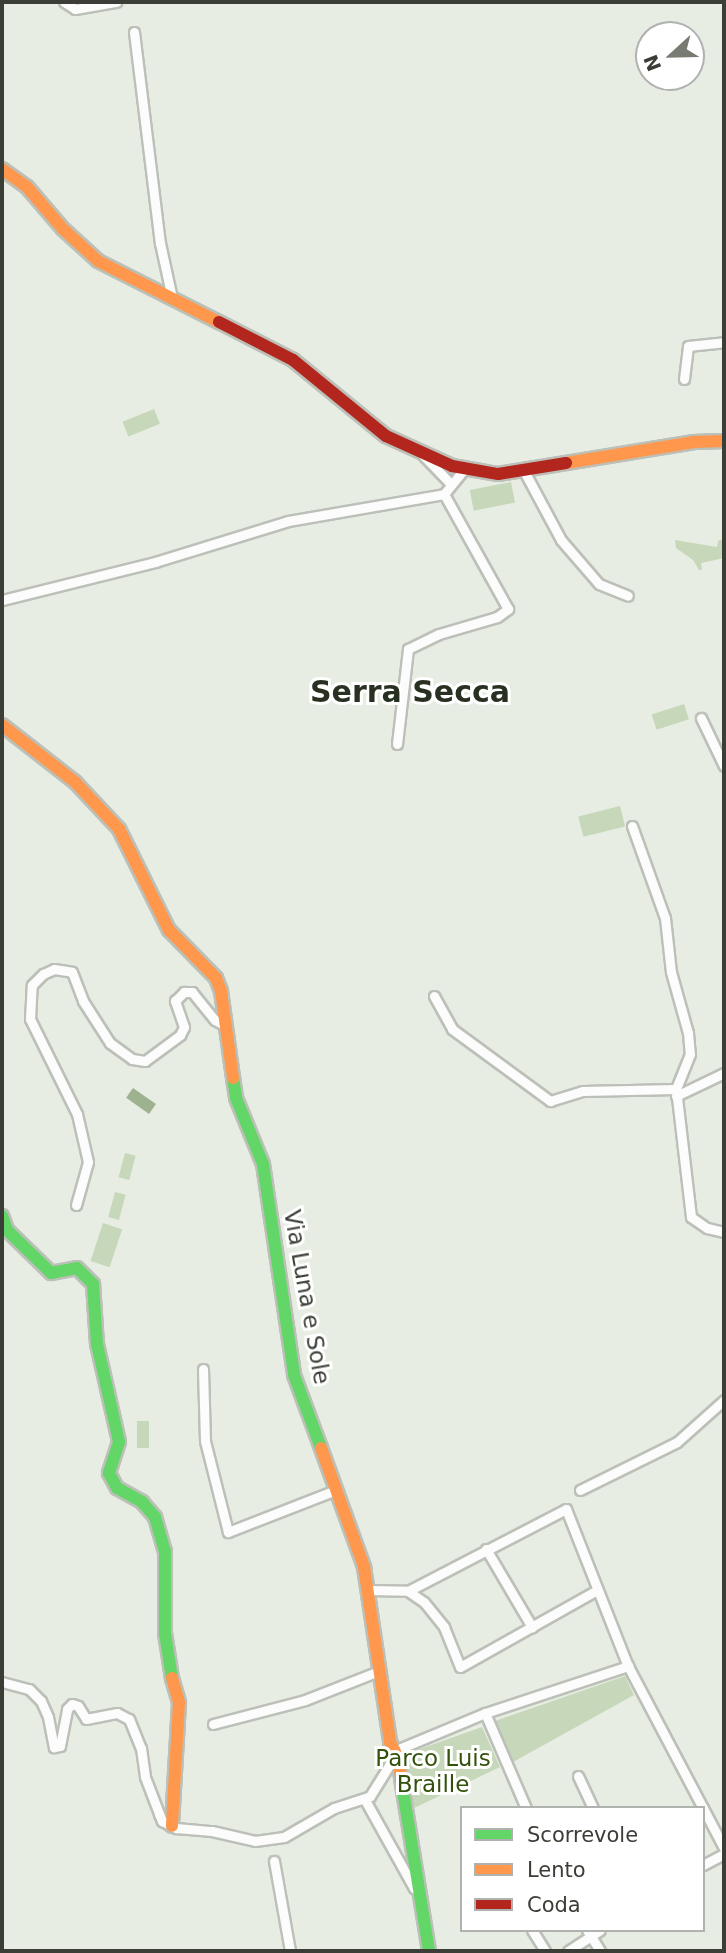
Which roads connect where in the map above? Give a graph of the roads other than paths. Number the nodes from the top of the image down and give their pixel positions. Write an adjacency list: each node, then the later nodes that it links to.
1 (64, 2): 2 (street)
2 (116, 2)
3 (134, 32): 5 (street)
4 (2, 169): 5 (street)
5 (172, 298): 9 (street)
6 (724, 342): 7 (street)
7 (684, 379)
8 (724, 440): 11 (street)
9 (421, 452): 10 (street); 12 (street)
10 (458, 467): 11 (street); 12 (street)
11 (524, 471): 14 (street)
12 (451, 484): 13 (street)
13 (444, 494): 15 (street); 18 (street)
14 (628, 596)
15 (2, 600)
16 (701, 718): 19 (street)
17 (2, 725): 22 (street, Via Luna e Sole)
18 (397, 744)
19 (724, 766)
20 (632, 826): 24 (street)
21 (434, 996): 24 (street)
22 (226, 1026): 25 (street); 30 (street, Via Luna e Sole)
23 (724, 1073): 24 (street)
24 (676, 1092): 27 (street)
25 (76, 1205)
26 (2, 1216): 49 (street)
27 (724, 1232)
28 (203, 1369): 30 (street)
29 (724, 1400): 31 (street)
30 (336, 1490): 33 (street, Via Luna e Sole)
31 (579, 1490)
32 (485, 1549): 34 (street); 35 (street); 36 (street)
33 (369, 1590): 35 (street); 38 (street, Via Luna e Sole)
34 (597, 1590): 36 (street); 37 (street)
35 (408, 1591): 36 (street)
36 (532, 1627)
37 (628, 1666): 40 (street); 47 (street)
38 (379, 1671): 41 (street); 42 (street, Via Luna e Sole)
39 (2, 1682): 49 (street)
40 (485, 1713): 42 (street); 45 (street)
41 (213, 1724)
42 (396, 1754): 44 (street); 54 (street, Via Luna e Sole)
43 (578, 1776): 46 (street)
44 (365, 1800): 49 (street); 54 (street)
45 (525, 1806)
46 (592, 1806)
47 (702, 1806)
48 (705, 1812): 50 (street)
49 (172, 1826)
50 (724, 1848)
51 (724, 1854): 53 (street)
52 (274, 1861): 57 (street)
53 (705, 1864)
54 (420, 1892): 58 (street, Via Luna e Sole)
55 (533, 1932): 59 (street)
56 (589, 1933): 60 (street); 61 (street)
57 (290, 1951)
58 (429, 1951)
59 (545, 1951)
60 (568, 1951)
61 (600, 1951)

